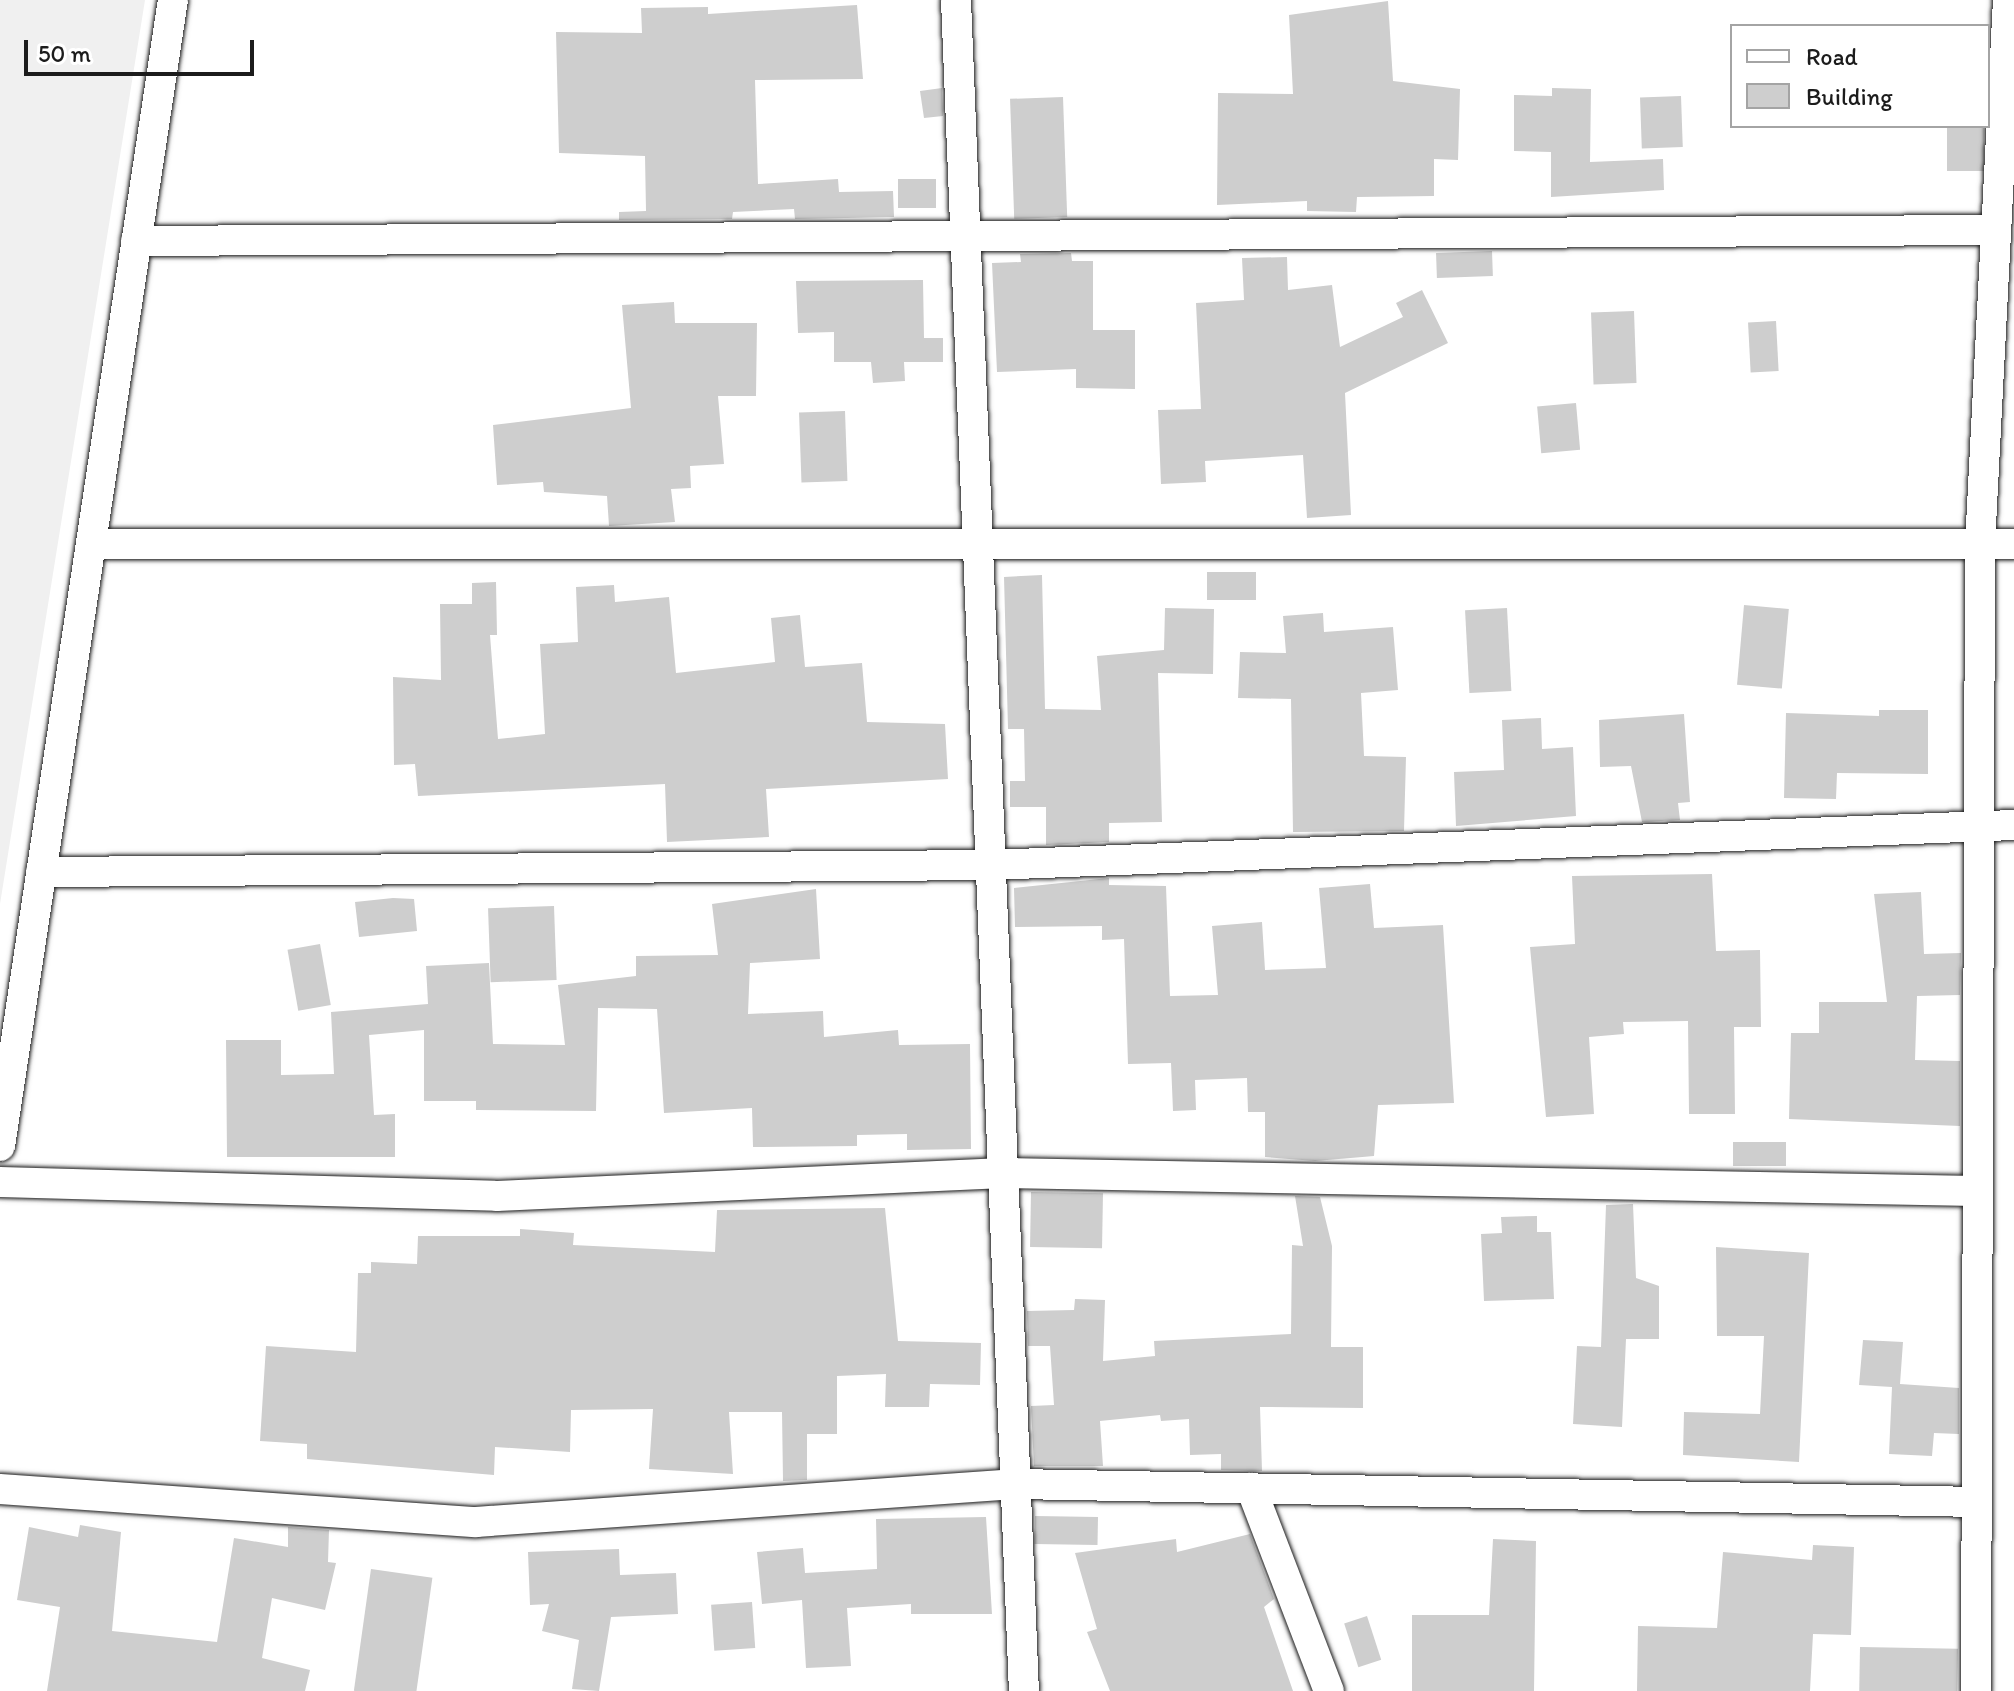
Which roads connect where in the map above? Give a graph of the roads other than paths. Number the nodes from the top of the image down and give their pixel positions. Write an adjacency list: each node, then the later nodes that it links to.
1 (173, 0): 5 (street)
2 (956, 0): 6 (street)
3 (2008, 0): 4 (street)
4 (1994, 230): 6 (street); 9 (street)
5 (136, 241): 6 (street); 7 (street)
6 (965, 242): 10 (street)
7 (91, 544): 10 (street); 14 (street)
8 (2014, 544): 9 (street)
9 (1980, 545): 10 (street); 11 (street)
10 (974, 548): 13 (street)
11 (1979, 825): 12 (street); 13 (street); 18 (street)
12 (2014, 825)
13 (991, 865): 14 (street); 16 (street)
14 (41, 872): 15 (street)
15 (0, 1146)
16 (1003, 1173): 17 (street); 18 (street); 19 (street)
17 (0, 1182)
18 (1976, 1191): 22 (street)
19 (1016, 1484): 20 (street); 21 (street); 23 (street)
20 (1251, 1488): 22 (street); 24 (street)
21 (0, 1489)
22 (1976, 1502): 25 (street)
23 (1024, 1691)
24 (1329, 1691)
25 (1976, 1691)

